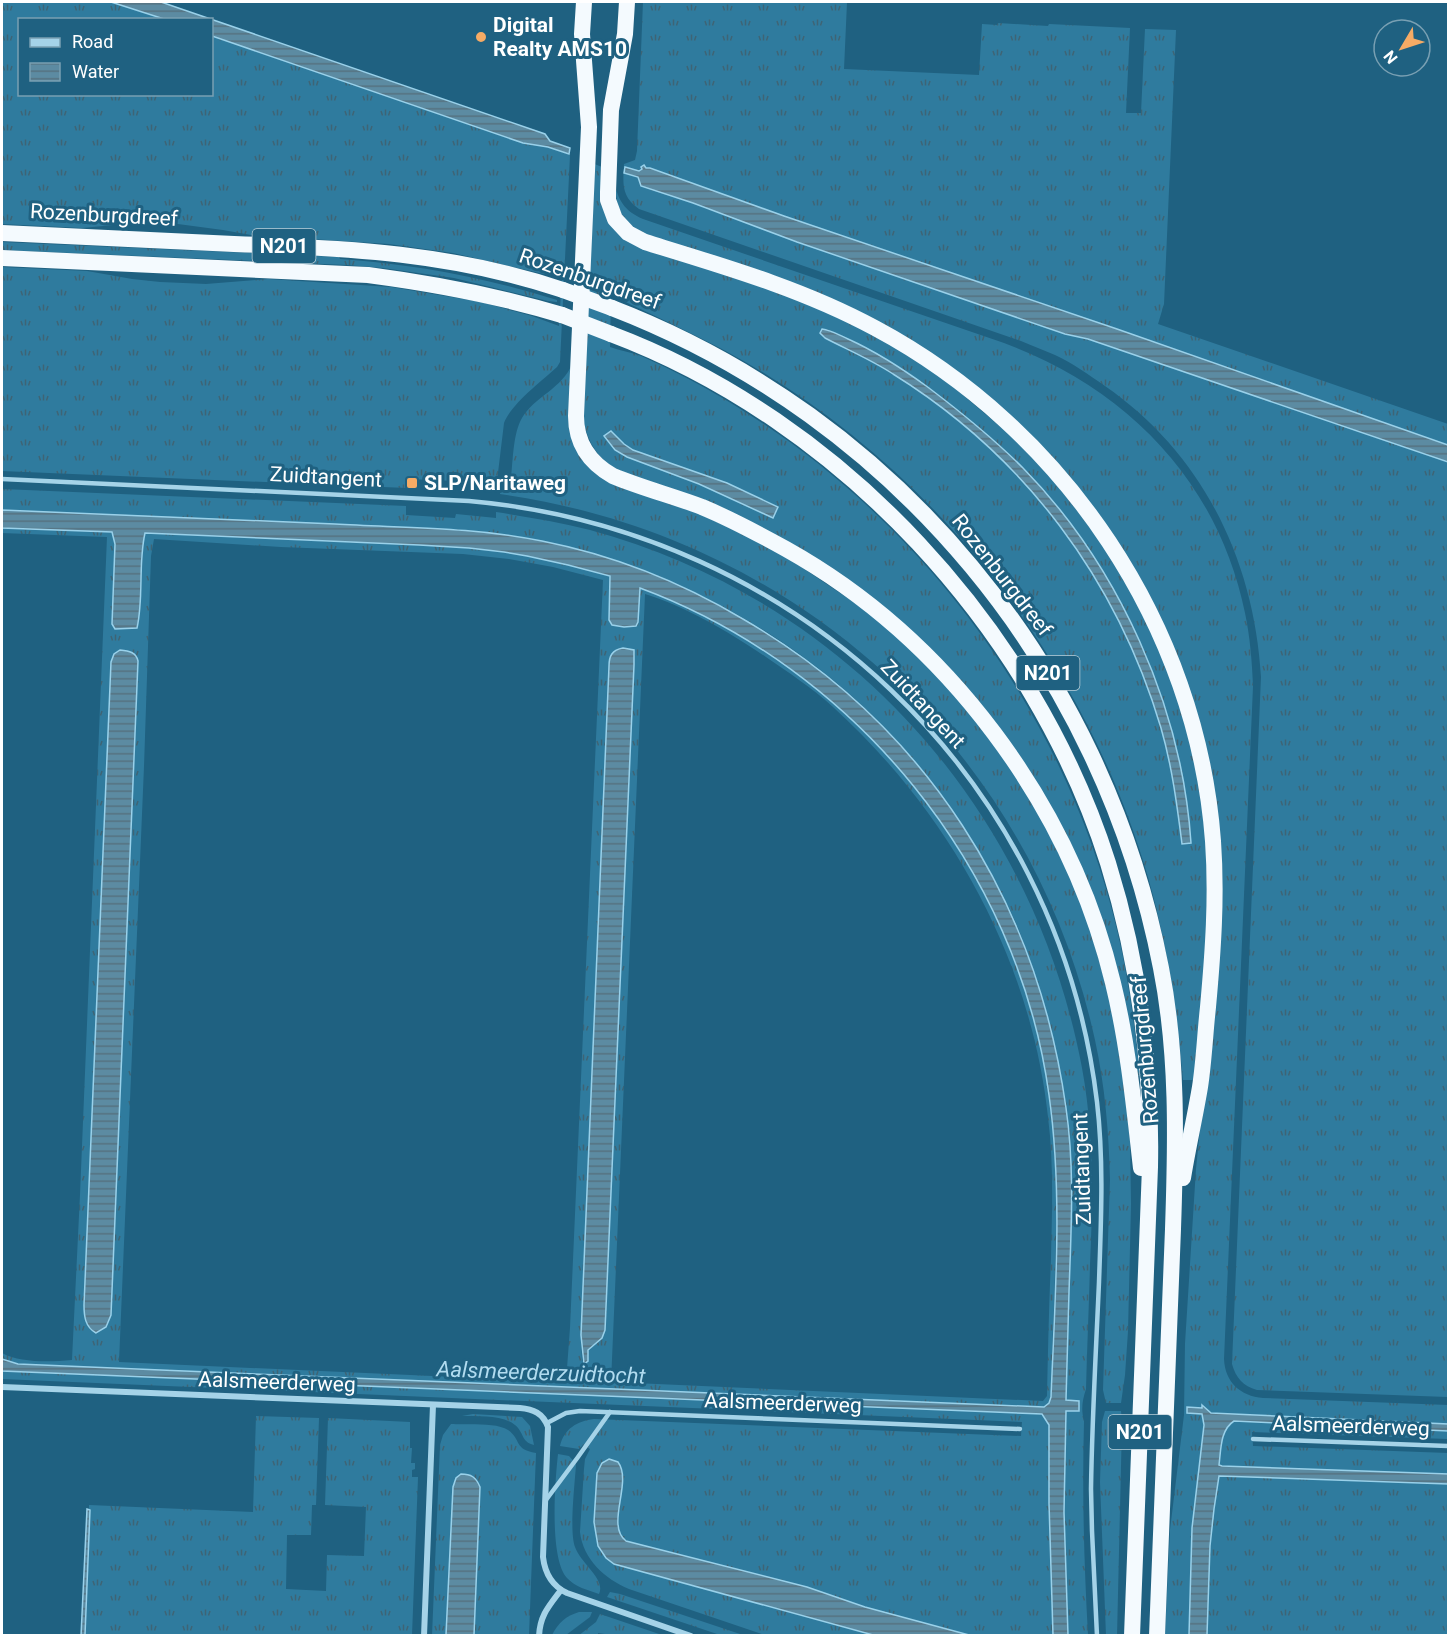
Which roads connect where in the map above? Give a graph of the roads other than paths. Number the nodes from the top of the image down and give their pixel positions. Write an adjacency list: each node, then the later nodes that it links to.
1 (584, 2): 6 (highway, N201)
2 (627, 2): 7 (highway, N201)
3 (2, 233): 7 (highway, Rozenburgdreef / N201, bridge)
4 (2, 258): 6 (highway, Rozenburgdreef / N201, bridge)
5 (2, 479): 20 (lane, Zuidtangent)
6 (1148, 1229): 21 (highway, Rozenburgdreef / N201)
7 (1173, 1229): 22 (highway, Rozenburgdreef / N201)
8 (2, 1387): 9 (street, Aalsmeerderweg)
9 (433, 1405): 11 (street, Aalsmeerderweg); 17 (street)
10 (610, 1412): 11 (lane, Aalsmeerderweg); 12 (lane, Aalsmeerderweg); 15 (lane)
11 (547, 1423): 15 (street)
12 (1020, 1429)
13 (1253, 1439): 14 (lane, Aalsmeerderweg)
14 (1449, 1446)
15 (545, 1501): 16 (street)
16 (561, 1590): 18 (street); 19 (street)
17 (424, 1635)
18 (539, 1635)
19 (691, 1635)
20 (1097, 1635)
21 (1132, 1635)
22 (1157, 1635)

